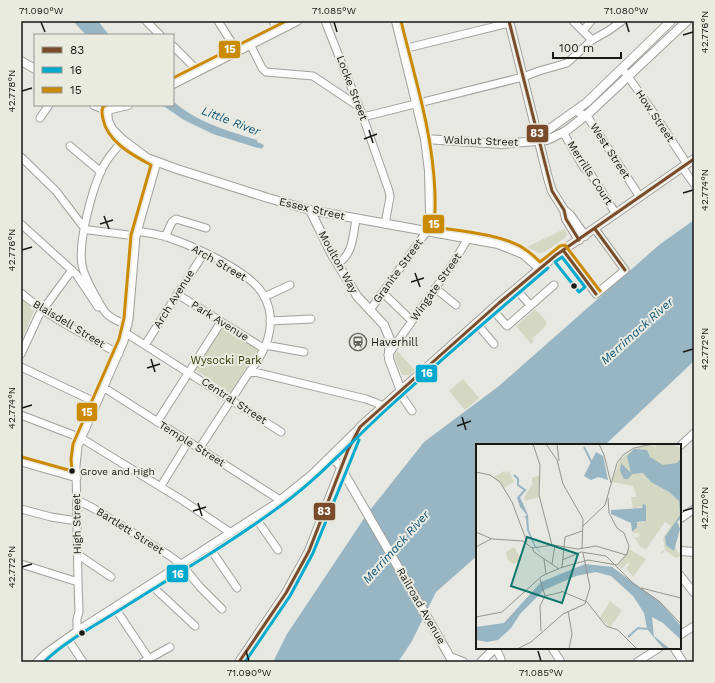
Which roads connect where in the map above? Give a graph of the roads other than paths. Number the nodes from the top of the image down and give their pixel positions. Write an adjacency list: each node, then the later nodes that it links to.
1 (146, 21): 15 (street)
2 (218, 21): 20 (street)
3 (273, 21): 13 (street)
4 (297, 21): 13 (main road)
5 (325, 21): 32 (street, Locke Street)
6 (396, 21): 19 (main road)
7 (573, 21): 14 (street)
8 (591, 21): 14 (street)
9 (622, 21): 16 (street)
10 (671, 21): 23 (main road)
11 (687, 21): 25 (main road, Walnut Street)
12 (509, 22): 19 (street); 26 (main road)
13 (278, 30): 17 (main road)
14 (583, 31): 16 (street)
15 (159, 34)
16 (592, 40): 26 (street)
17 (250, 44): 20 (main road); 32 (street)
18 (174, 47): 24 (street)
19 (403, 49): 28 (main road)
20 (237, 51): 24 (main road)
21 (22, 60): 22 (main road)
22 (34, 68)
23 (622, 68): 25 (street, How Street); 34 (main road)
24 (198, 71): 27 (main road)
25 (628, 76): 35 (main road, Walnut Street); 46 (street, How Street)
26 (523, 78): 28 (street); 41 (main road)
27 (174, 83)
28 (417, 104): 36 (street); 39 (main road)
29 (48, 106): 37 (street)
30 (97, 106): 33 (main road)
31 (124, 106): 33 (main road)
32 (359, 106): 36 (street, Locke Street)
33 (107, 110): 40 (main road, Essex Street)
34 (575, 111): 35 (street, West Street); 41 (main road)
35 (586, 116): 38 (main road, Walnut Street); 49 (street, West Street)
36 (363, 117): 54 (street, Locke Street)
37 (40, 118)
38 (563, 132): 41 (main road, Walnut Street); 51 (street, Merrills Court)
39 (425, 139): 41 (main road, Walnut Street); 58 (main road)
40 (123, 140): 45 (main road, Essex Street); 47 (street)
41 (537, 140): 62 (main road)
42 (70, 146): 47 (street)
43 (21, 157): 56 (street)
44 (694, 159): 46 (main road)
45 (157, 162): 50 (main road, Essex Street); 59 (street, High Street)
46 (684, 165): 48 (street, How Street); 49 (main road)
47 (101, 172): 56 (street)
48 (694, 184)
49 (640, 197): 51 (main road)
50 (310, 210): 52 (main road, Essex Street); 65 (main road, Moulton Way)
51 (616, 214): 57 (main road)
52 (356, 219): 54 (main road, Essex Street); 65 (street)
53 (21, 224): 67 (street)
54 (385, 224): 58 (main road, Essex Street)
55 (206, 228): 60 (street)
56 (85, 229): 59 (street, Arch Street); 81 (street)
57 (595, 229): 62 (main road); 63 (street)
58 (427, 232): 61 (main road, Essex Street); 73 (street, Granite Street)
59 (136, 233): 60 (street, Arch Street); 87 (street, High Street)
60 (165, 237): 64 (street, Arch Street)
61 (468, 238): 66 (main road, Essex Street); 70 (street, Wingate Street)
62 (582, 238): 63 (main road)
63 (563, 250): 66 (main road)
64 (204, 253): 74 (street, Arch Avenue); 75 (street, Arch Street)
65 (338, 263): 80 (main road, Moulton Way)
66 (540, 269): 71 (main road)
67 (72, 270): 79 (street); 81 (street)
68 (290, 285): 75 (street)
69 (554, 285): 77 (street)
70 (435, 288): 76 (street); 84 (street, Wingate Street)
71 (516, 289): 77 (street); 78 (main road)
72 (21, 293): 79 (street, Blaisdell Street)
73 (383, 293): 80 (street, Granite Street); 84 (street)
74 (178, 294): 85 (street, Park Avenue); 90 (street, Arch Avenue)
75 (264, 297): 83 (street, Arch Street)
76 (456, 305)
77 (530, 305): 78 (street)
78 (492, 309): 86 (main road)
79 (42, 310): 93 (street); 94 (street, Blaisdell Street)
80 (370, 310): 95 (main road, Moulton Way)
81 (107, 315): 87 (street)
82 (311, 319): 83 (street)
83 (270, 321): 91 (street, Arch Street)
84 (412, 321): 95 (street, Wingate Street)
85 (221, 322): 91 (street, Park Avenue); 98 (street)
86 (477, 324): 89 (street); 100 (main road)
87 (128, 325): 88 (street, High Street)
88 (126, 333): 90 (street, Central Street); 94 (street, High Street)
89 (494, 344)
90 (145, 345): 98 (street, Central Street)
91 (264, 347): 92 (street); 97 (street, Arch Street)
92 (304, 352)
93 (21, 354)
94 (119, 354): 99 (street, High Street)
95 (388, 355): 100 (main road)
96 (21, 367): 102 (street)
97 (250, 371): 101 (street, Arch Street); 103 (street)
98 (188, 372): 101 (street, Central Street); 106 (street)
99 (103, 387): 102 (street, High Street); 106 (street, Temple Street)
100 (400, 391): 103 (main road); 104 (street)
101 (232, 399): 108 (street, Central Street); 113 (street, Arch Street)
102 (97, 403): 110 (street, High Street)
103 (383, 406): 107 (main road)
104 (412, 411)
105 (21, 415): 110 (street)
106 (157, 422): 111 (street, Temple Street)
107 (360, 427): 114 (street); 116 (main road)
108 (281, 432)
109 (694, 434): 112 (street)
110 (81, 438): 117 (street, High Street); 119 (street)
111 (188, 442): 113 (street, Temple Street); 119 (street)
112 (681, 445)
113 (199, 449): 122 (street, Temple Street)
114 (326, 460): 116 (street); 122 (street)
115 (21, 462): 117 (street)
116 (341, 468): 118 (main road, Railroad Avenue); 120 (main road)
117 (77, 478): 121 (street, High Street)
118 (350, 484): 120 (main road); 157 (main road, Railroad Avenue)
119 (160, 486): 128 (street)
120 (333, 488): 161 (main road)
121 (77, 500): 127 (street, High Street); 135 (street, Bartlett Street)
122 (280, 500): 125 (street)
123 (21, 509): 127 (street)
124 (694, 509): 126 (street)
125 (255, 517): 128 (street); 130 (street)
126 (681, 518)
127 (77, 521): 133 (street, High Street)
128 (231, 533): 129 (street)
129 (209, 547): 135 (street); 140 (street)
130 (278, 550)
131 (681, 551): 132 (main road)
132 (694, 552)
133 (77, 554): 136 (street); 138 (street, High Street)
134 (21, 564): 138 (street)
135 (182, 565): 139 (street); 143 (street, Bartlett Street)
136 (111, 577)
137 (681, 577): 141 (street)
138 (78, 582): 144 (street, High Street)
139 (151, 585): 142 (street); 146 (street)
140 (237, 588)
141 (694, 593)
142 (115, 608): 145 (street); 158 (street)
143 (222, 609)
144 (79, 612): 145 (street, High Street); 148 (street, High Street)
145 (87, 625): 148 (street)
146 (195, 626)
147 (694, 626): 149 (street)
148 (78, 631): 150 (street)
149 (681, 634)
150 (67, 638): 159 (street); 160 (street)
151 (170, 646): 158 (street)
152 (495, 649): 163 (main road)
153 (496, 649): 164 (street)
154 (553, 649): 165 (street)
155 (657, 649): 166 (street)
156 (675, 649): 167 (street)
157 (448, 657): 162 (main road)
158 (146, 661)
159 (37, 662)
160 (83, 662)
161 (239, 662)
162 (463, 662)
163 (481, 662)
164 (501, 662)
165 (561, 662)
166 (637, 662)
167 (683, 662)

